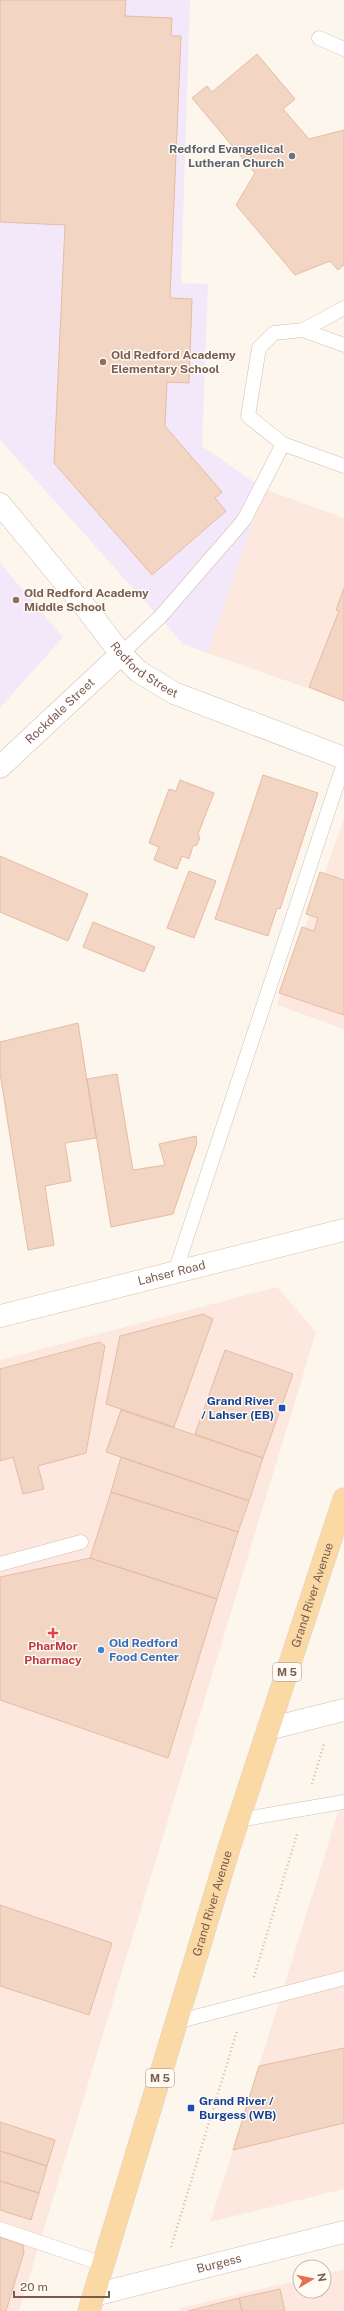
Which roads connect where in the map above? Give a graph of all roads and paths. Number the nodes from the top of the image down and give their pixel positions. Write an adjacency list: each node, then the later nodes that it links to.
1 (319, 38): 2 (lane)
2 (344, 48)
3 (344, 308): 4 (lane)
4 (304, 330): 5 (lane); 6 (lane)
5 (344, 345)
6 (283, 444): 7 (lane); 9 (lane)
7 (344, 466)
8 (0, 504): 9 (street, Redford Street)
9 (121, 654): 10 (street, Redford Street); 12 (street, Rockdale Street)
10 (344, 758)
11 (344, 762): 14 (lane)
12 (0, 768)
13 (344, 1230): 14 (street, Lahser Road)
14 (175, 1272): 15 (street, Lahser Road)
15 (0, 1316)
16 (344, 1499): 20 (main road, Grand River Avenue / M 5)
17 (80, 1542): 18 (lane)
18 (0, 1564)
19 (344, 1710): 20 (street)
20 (268, 1729): 22 (main road, Grand River Avenue / M 5)
21 (344, 1802): 22 (lane)
22 (239, 1820): 24 (main road, Grand River Avenue / M 5)
23 (344, 1978): 24 (lane)
24 (176, 2022): 27 (main road, Grand River Avenue / M 5)
25 (0, 2229): 27 (lane)
26 (344, 2232): 28 (street, Burgess)
27 (103, 2264): 28 (main road, Grand River Avenue / M 5)
28 (92, 2303)

